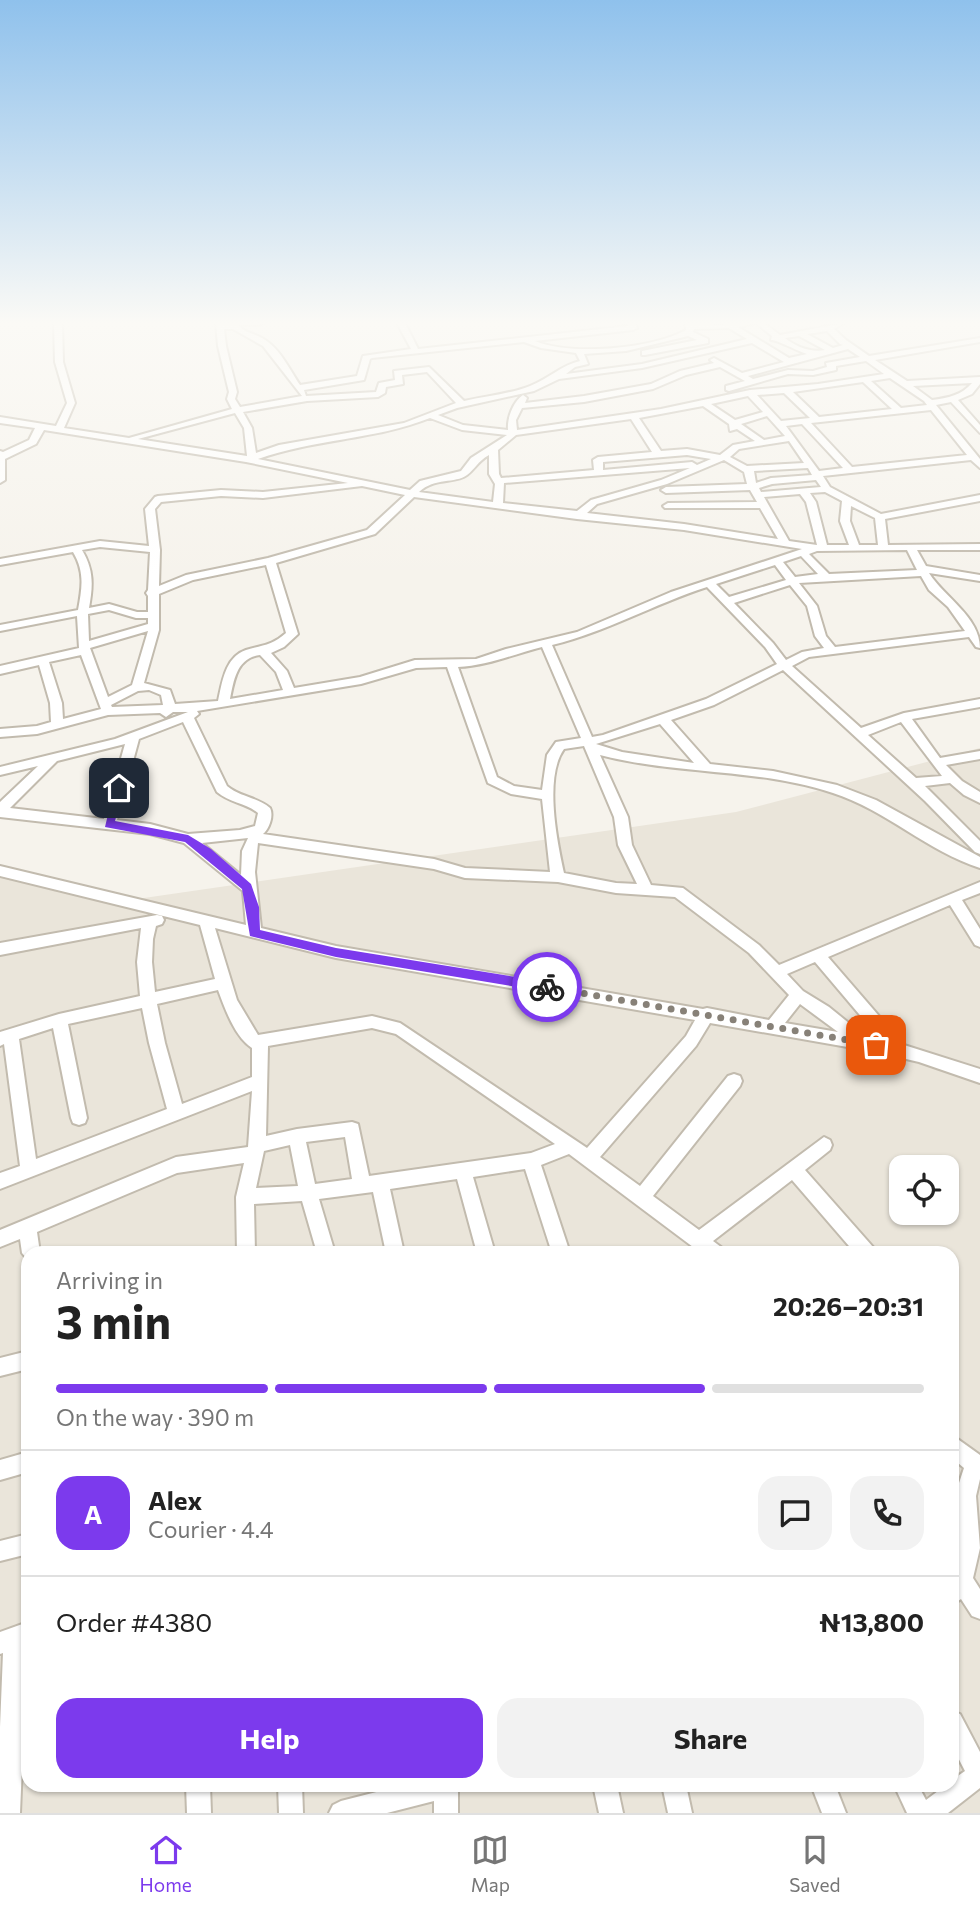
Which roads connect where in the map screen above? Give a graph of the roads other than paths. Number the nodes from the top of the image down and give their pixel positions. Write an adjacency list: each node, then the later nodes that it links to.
1 (69, 408): 27 (street)
2 (237, 408): 16 (street)
3 (257, 408): 16 (street)
4 (451, 408): 19 (street)
5 (519, 408): 29 (street)
6 (654, 408): 17 (street)
7 (677, 408): 17 (street)
8 (711, 408): 24 (street)
9 (765, 408): 18 (street)
10 (804, 408): 21 (street)
11 (895, 408): 15 (street)
12 (914, 408): 15 (street)
13 (934, 408): 31 (street)
14 (960, 408): 28 (street)
15 (898, 410): 21 (street)
16 (239, 411): 32 (street); 39 (street)
17 (661, 411): 20 (street)
18 (769, 412): 24 (street); 25 (street)
19 (429, 415): 29 (street); 39 (street)
20 (633, 415): 29 (street); 36 (street)
21 (816, 419): 23 (street)
22 (0, 420): 26 (street)
23 (804, 421): 25 (street); 43 (street)
24 (734, 423): 33 (street); 34 (street)
25 (780, 424): 30 (street)
26 (41, 426): 27 (street); 37 (street)
27 (59, 429): 32 (street)
28 (978, 430): 31 (street)
29 (513, 433): 35 (street)
30 (792, 438): 33 (street); 44 (street)
31 (957, 438): 40 (street)
32 (125, 440): 39 (street)
33 (760, 441): 34 (street)
34 (736, 447): 38 (street)
35 (493, 449): 47 (street); 52 (street)
36 (658, 454): 38 (street); 45 (street)
37 (0, 455): 46 (street)
38 (722, 457): 41 (street); 42 (street)
39 (249, 459): 48 (street)
40 (976, 461): 43 (street)
41 (702, 464): 45 (street); 49 (street)
42 (747, 469): 44 (street); 53 (street)
43 (850, 471): 44 (street)
44 (816, 472): 50 (street); 53 (street)
45 (599, 473): 47 (street)
46 (0, 480)
47 (499, 481): 57 (street)
48 (367, 484): 52 (street); 68 (street)
49 (665, 486): 53 (street); 58 (street); 59 (street)
50 (827, 488): 51 (street); 54 (street)
51 (803, 491): 53 (street); 56 (street)
52 (413, 492): 57 (street); 71 (street)
53 (759, 496): 58 (street); 62 (street)
54 (843, 497): 56 (street); 60 (street); 70 (street)
55 (979, 499): 60 (street)
56 (811, 502): 65 (street)
57 (498, 504): 59 (street)
58 (668, 506): 61 (street)
59 (577, 516): 61 (street)
60 (880, 517): 66 (street)
61 (669, 525): 62 (street)
62 (785, 543): 65 (street)
63 (75, 547): 68 (street); 73 (street); 81 (street)
64 (980, 547): 67 (street)
65 (819, 548): 69 (street); 70 (street)
66 (883, 548): 67 (street); 70 (street)
67 (911, 549): 74 (street)
68 (155, 550): 79 (street)
69 (803, 553): 72 (street); 75 (street)
70 (855, 559): 74 (street); 75 (street)
71 (270, 561): 79 (street); 88 (street)
72 (777, 561): 77 (street); 78 (street)
73 (0, 562)
74 (922, 571): 76 (street); 84 (street)
75 (825, 576): 77 (street)
76 (980, 578)
77 (795, 581): 80 (street); 89 (street)
78 (709, 583): 80 (street); 85 (street)
79 (152, 593): 82 (street)
80 (728, 601): 91 (street)
81 (82, 613): 82 (street); 83 (street); 87 (street)
82 (153, 621): 87 (street); 94 (street)
83 (0, 628)
84 (970, 634): 86 (street); 89 (street)
85 (546, 644): 92 (street); 109 (street)
86 (980, 645)
87 (86, 648): 90 (street); 98 (street)
88 (262, 650): 95 (street); 96 (street)
89 (833, 652): 91 (street)
90 (43, 660): 93 (street); 104 (street)
91 (783, 664): 103 (street); 107 (street)
92 (452, 666): 95 (street); 117 (street)
93 (1, 667)
94 (138, 685): 98 (street); 99 (street)
95 (289, 691): 96 (street)
96 (223, 703): 100 (street)
97 (980, 703): 102 (street)
98 (106, 707): 99 (street); 104 (street)
99 (170, 707): 100 (street); 105 (street)
100 (206, 707): 101 (street)
101 (187, 717): 105 (street); 122 (street)
102 (904, 717): 107 (street); 112 (street)
103 (663, 719): 109 (street); 113 (street)
104 (57, 724): 106 (street)
105 (156, 728): 108 (street)
106 (0, 733)
107 (858, 734): 116 (street)
108 (133, 737): 111 (street); 120 (street)
109 (589, 745): 113 (street); 117 (street); 130 (street)
110 (980, 755): 112 (street)
111 (55, 758): 114 (street); 119 (street)
112 (939, 762): 115 (street)
113 (705, 767): 125 (street)
114 (0, 771)
115 (951, 779): 116 (street); 118 (street)
116 (911, 783): 124 (street)
117 (548, 795): 127 (street)
118 (980, 798)
119 (0, 811): 120 (street)
120 (109, 824): 123 (street)
121 (240, 835): 122 (street); 122 (street); 123 (street)
122 (255, 838): 127 (street); 128 (street)
123 (188, 839): 128 (street)
124 (980, 849)
125 (980, 863)
126 (0, 871): 132 (street)
127 (558, 877): 130 (street)
128 (247, 887): 135 (street)
129 (980, 887): 131 (street)
130 (647, 890): 139 (street)
131 (954, 900): 136 (street); 138 (street)
132 (184, 916): 133 (street); 134 (street)
133 (206, 920): 135 (street); 140 (street)
134 (150, 922): 137 (street); 142 (street)
135 (254, 933): 143 (street)
136 (980, 941)
137 (0, 948)
138 (818, 955): 139 (street); 149 (street)
139 (777, 972): 141 (street)
140 (224, 983): 142 (street); 147 (street)
141 (798, 995): 145 (street); 148 (street)
142 (150, 998): 144 (street); 153 (street)
143 (707, 1014): 145 (street); 159 (street)
144 (59, 1020): 146 (street); 154 (street)
145 (774, 1027): 148 (street)
146 (6, 1037): 163 (street)
147 (260, 1042): 151 (street); 157 (street)
148 (862, 1042): 149 (street)
149 (900, 1051): 150 (street)
150 (980, 1076)
151 (260, 1081): 153 (street); 158 (street)
152 (734, 1081): 169 (street)
153 (176, 1112): 163 (street)
154 (79, 1118)
155 (297, 1136): 158 (street); 166 (street); 167 (street)
156 (824, 1145): 161 (street)
157 (571, 1146): 159 (street); 160 (street)
158 (256, 1150): 168 (street); 170 (street)
159 (588, 1158): 169 (street)
160 (531, 1161): 162 (street); 178 (street)
161 (793, 1169): 172 (street); 180 (street)
162 (463, 1170): 165 (street); 177 (street)
163 (29, 1171): 164 (street)
164 (0, 1181)
165 (380, 1184): 166 (street); 176 (street)
166 (362, 1186): 167 (street)
167 (307, 1193): 168 (street); 175 (street)
168 (245, 1197): 174 (street)
169 (640, 1199): 172 (street)
170 (27, 1226): 171 (street); 173 (street)
171 (0, 1238)
172 (699, 1241): 179 (street)
173 (30, 1246)
174 (246, 1246)
175 (324, 1246)
176 (393, 1246)
177 (484, 1246)
178 (559, 1246)
179 (706, 1246)
180 (861, 1246)
181 (21, 1362): 182 (street)
182 (0, 1367)
183 (959, 1451): 185 (street)
184 (21, 1464): 186 (street)
185 (978, 1466): 187 (street)
186 (0, 1471)
187 (959, 1496): 190 (street)
188 (21, 1546): 189 (street)
189 (0, 1552)
190 (959, 1590): 191 (street)
191 (980, 1608)
192 (14, 1638): 205 (street)
193 (959, 1735): 194 (street)
194 (980, 1775): 195 (street)
195 (959, 1790)
196 (198, 1792): 206 (street)
197 (290, 1792): 207 (street)
198 (423, 1792): 208 (street)
199 (446, 1792): 209 (street)
200 (606, 1792): 210 (street)
201 (676, 1792): 211 (street)
202 (826, 1792): 212 (street)
203 (910, 1792): 213 (street)
204 (957, 1792): 214 (street)
205 (8, 1813)
206 (199, 1813)
207 (291, 1813)
208 (341, 1813)
209 (446, 1813)
210 (611, 1813)
211 (680, 1813)
212 (834, 1813)
213 (920, 1813)
214 (928, 1813)

